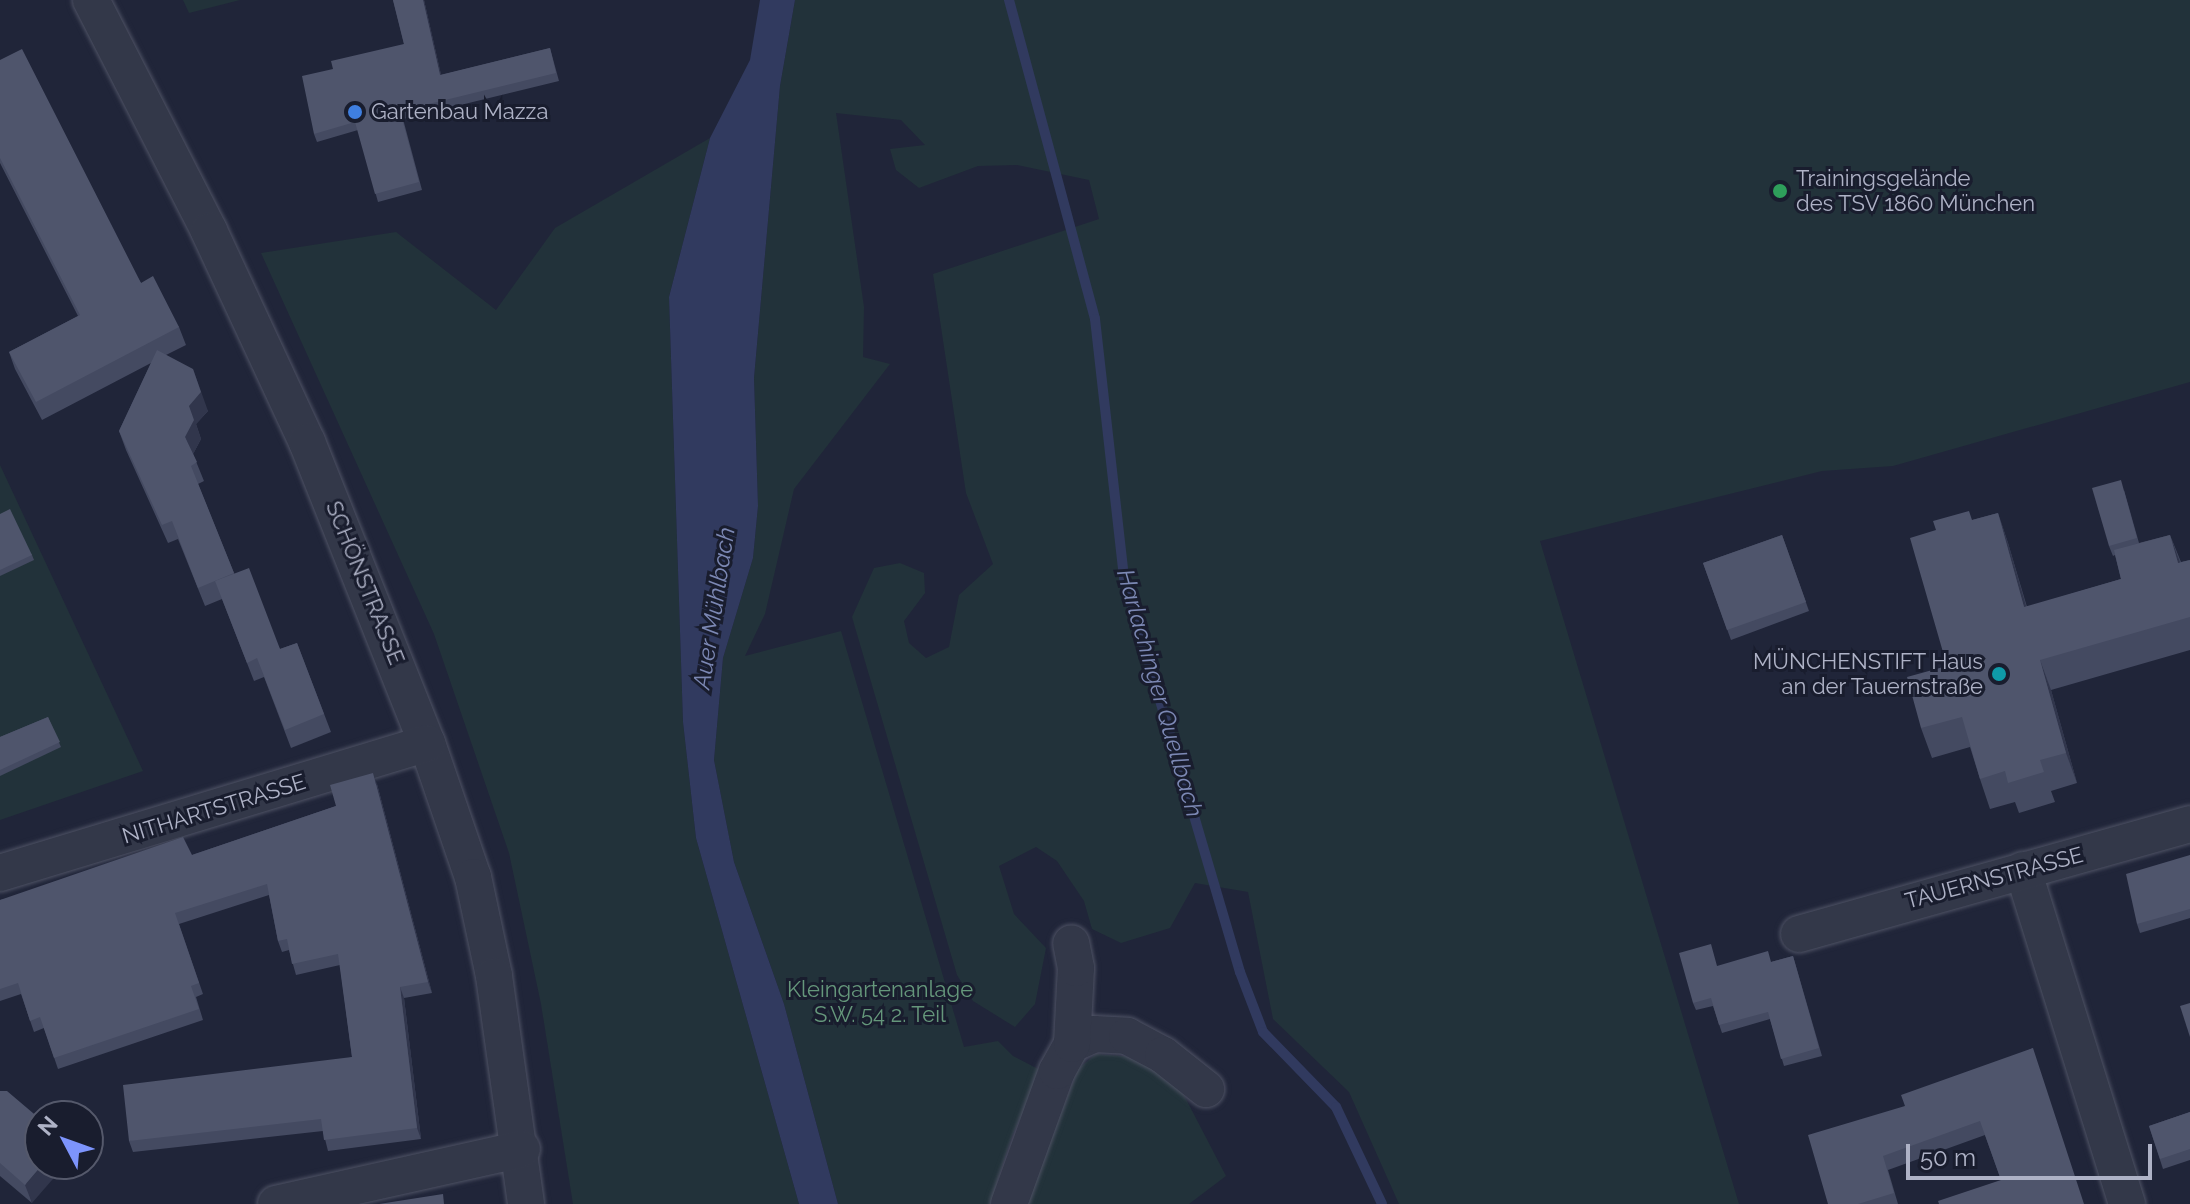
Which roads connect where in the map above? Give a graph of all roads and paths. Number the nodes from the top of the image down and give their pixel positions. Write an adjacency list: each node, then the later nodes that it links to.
1 (91, 0): 2 (street, SCHÖNSTRASSE)
2 (427, 743): 5 (street, NITHARTSTRASSE); 10 (street, SCHÖNSTRASSE)
3 (2190, 824): 4 (street, TAUERNSTRASSE)
4 (2023, 870): 6 (street, TAUERNSTRASSE); 14 (street)
5 (0, 873)
6 (1799, 934)
7 (1071, 943): 8 (street)
8 (1072, 1044): 9 (street); 13 (street)
9 (1206, 1089)
10 (522, 1149): 11 (street); 12 (street, SCHÖNSTRASSE)
11 (276, 1204)
12 (526, 1204)
13 (1009, 1204)
14 (2127, 1204)

